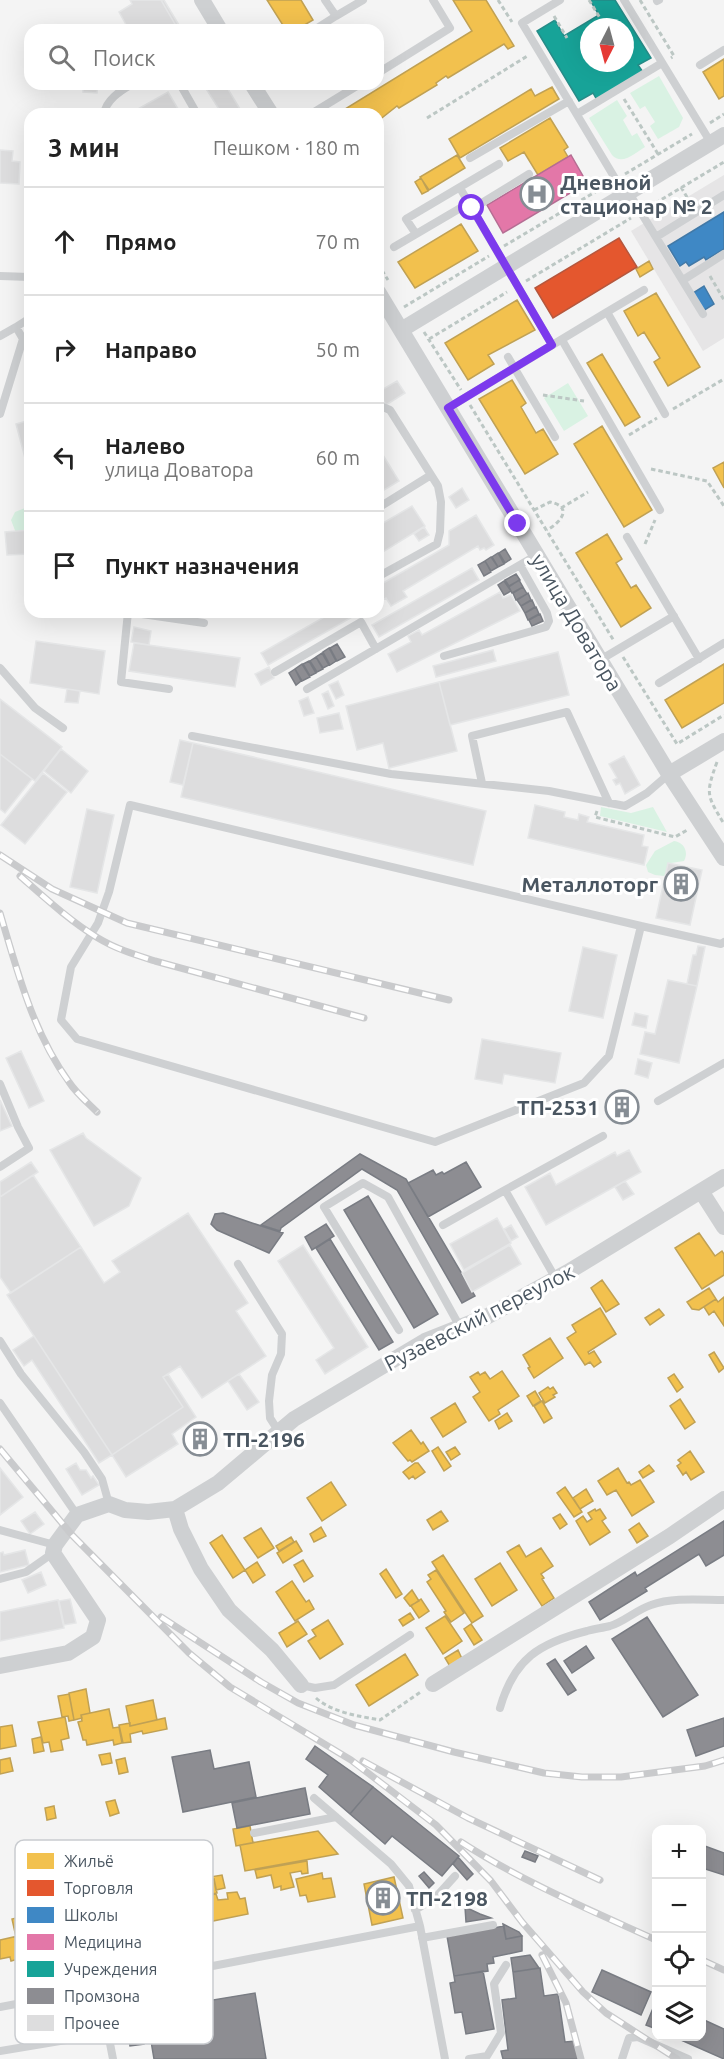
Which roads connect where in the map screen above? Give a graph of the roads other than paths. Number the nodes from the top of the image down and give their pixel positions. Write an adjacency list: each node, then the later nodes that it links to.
1 (202, 0): 8 (street)
2 (325, 0): 7 (lane)
3 (363, 0): 7 (lane)
4 (433, 0): 13 (lane)
5 (560, 0): 18 (lane)
6 (624, 0): 11 (lane)
7 (336, 16): 9 (lane)
8 (214, 24)
9 (323, 24)
10 (724, 51): 12 (lane)
11 (662, 63): 23 (lane); 24 (lane)
12 (700, 65)
13 (384, 69)
14 (121, 90): 19 (lane)
15 (183, 90): 20 (lane)
16 (256, 90): 21 (street)
17 (350, 90): 22 (lane)
18 (569, 101): 23 (lane); 25 (lane)
19 (105, 108)
20 (194, 108)
21 (267, 108)
22 (321, 108)
23 (577, 114): 29 (lane)
24 (717, 139): 29 (street)
25 (470, 158)
26 (499, 164): 28 (lane)
27 (530, 174): 31 (lane)
28 (460, 188): 31 (lane); 32 (lane)
29 (627, 194): 33 (lane); 36 (street)
30 (724, 195): 33 (lane)
31 (470, 206): 32 (lane); 36 (lane)
32 (416, 234): 34 (lane)
33 (656, 237): 39 (lane)
34 (394, 247)
35 (724, 254): 39 (lane)
36 (506, 267): 46 (street); 50 (lane)
37 (0, 276): 38 (lane)
38 (24, 278)
39 (683, 280): 43 (lane)
40 (644, 290): 42 (lane)
41 (384, 302): 46 (street, улица Доватора)
42 (607, 312): 49 (lane); 56 (lane)
43 (703, 314)
44 (24, 322): 45 (lane)
45 (16, 327): 47 (lane); 48 (lane)
46 (401, 330): 54 (street, улица Доватора)
47 (0, 336)
48 (23, 339): 55 (lane)
49 (562, 340): 50 (lane); 60 (lane)
50 (552, 345): 52 (lane)
51 (508, 357): 52 (lane)
52 (514, 368): 54 (lane); 57 (lane)
53 (384, 408): 58 (lane)
54 (448, 408): 62 (street, улица Доватора)
55 (0, 414)
56 (665, 414)
57 (555, 437)
58 (431, 476): 59 (lane); 64 (lane)
59 (384, 504)
60 (660, 510)
61 (627, 537): 65 (lane)
62 (537, 555): 63 (lane); 73 (street, улица Доватора)
63 (520, 565): 70 (lane); 71 (lane)
64 (384, 573)
65 (674, 616): 72 (lane); 73 (lane)
66 (127, 618): 77 (lane)
67 (169, 618): 68 (lane)
68 (204, 623)
69 (724, 643): 72 (lane)
70 (376, 649): 75 (lane); 78 (lane)
71 (444, 656)
72 (699, 659): 76 (lane)
73 (600, 660): 82 (street, улица Доватора)
74 (0, 668): 79 (lane)
75 (275, 672)
76 (659, 683)
77 (169, 689)
78 (307, 690)
79 (63, 728)
80 (721, 735): 82 (street)
81 (192, 736): 83 (lane)
82 (669, 774): 84 (lane); 85 (street, улица Доватора)
83 (482, 783): 84 (lane); 84 (lane)
84 (609, 803)
85 (724, 858)
86 (641, 926): 86 (lane); 87 (lane)
87 (724, 942)
88 (724, 1063): 90 (lane)
89 (0, 1084): 92 (lane)
90 (658, 1101)
91 (603, 1136): 94 (lane)
92 (0, 1167)
93 (724, 1177): 95 (street, Рузаевский переулок)
94 (505, 1190): 96 (lane); 99 (lane)
95 (701, 1191): 97 (street); 99 (street, Рузаевский переулок)
96 (443, 1225)
97 (724, 1227)
98 (238, 1264): 104 (lane)
99 (556, 1279): 100 (street, Рузаевский переулок)
100 (460, 1327): 101 (lane); 104 (street, Рузаевский переулок)
101 (399, 1330)
102 (0, 1341): 106 (lane)
103 (0, 1403): 108 (lane)
104 (279, 1432): 107 (street, Рузаевский переулок)
105 (724, 1499): 115 (street)
106 (109, 1504): 107 (street, Рузаевский переулок); 108 (street)
107 (174, 1509): 116 (street)
108 (77, 1515): 110 (street)
109 (0, 1530): 110 (lane)
110 (54, 1549): 111 (lane); 114 (street)
111 (0, 1579)
112 (724, 1600): 117 (lane)
113 (410, 1635): 116 (lane)
114 (0, 1666)
115 (434, 1684)
116 (301, 1685)
117 (500, 1708)
118 (314, 1798): 119 (lane)
119 (336, 1817): 120 (lane); 122 (lane)
120 (254, 1833)
121 (455, 1876): 122 (lane)
122 (415, 1910): 124 (lane)
123 (493, 1925): 125 (lane)
124 (420, 1926): 125 (lane); 127 (lane)
125 (422, 1938): 136 (lane)
126 (506, 1965): 137 (lane)
127 (213, 1966)
128 (15, 2004): 129 (lane)
129 (0, 2007)
130 (41, 2044): 132 (lane)
131 (110, 2044): 135 (lane)
132 (11, 2049): 133 (lane); 134 (lane)
133 (0, 2051)
134 (13, 2059)
135 (112, 2059)
136 (445, 2059)
137 (469, 2059)
138 (622, 2059): 139 (lane)
139 (688, 2059)

